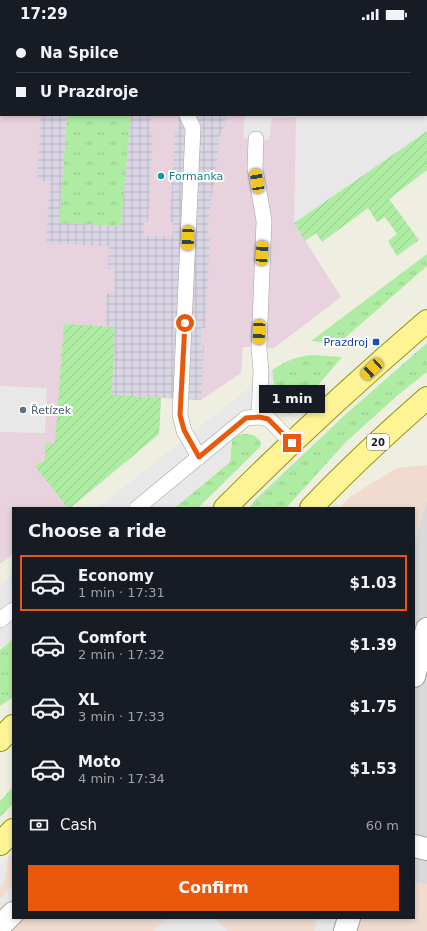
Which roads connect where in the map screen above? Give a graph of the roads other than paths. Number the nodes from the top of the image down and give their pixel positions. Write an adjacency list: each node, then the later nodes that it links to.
1 (187, 116): 7 (lane)
2 (256, 139): 5 (lane)
3 (427, 321): 6 (main road)
4 (427, 398): 8 (main road, 20)
5 (259, 417): 6 (lane); 7 (lane)
6 (292, 443): 10 (main road)
7 (199, 457): 9 (lane)
8 (331, 487): 11 (main road, 20); 12 (main road)
9 (138, 507)
10 (226, 507)
11 (313, 507)
12 (321, 507)
13 (12, 611): 14 (lane)
14 (0, 620)
15 (427, 629): 16 (street)
16 (415, 672)
17 (12, 727): 18 (main road)
18 (0, 740)
19 (12, 831): 20 (main road)
20 (0, 844)
21 (415, 846): 22 (street)
22 (427, 850)
23 (12, 913): 25 (street)
24 (349, 919): 26 (street)
25 (0, 926)
26 (345, 931)

